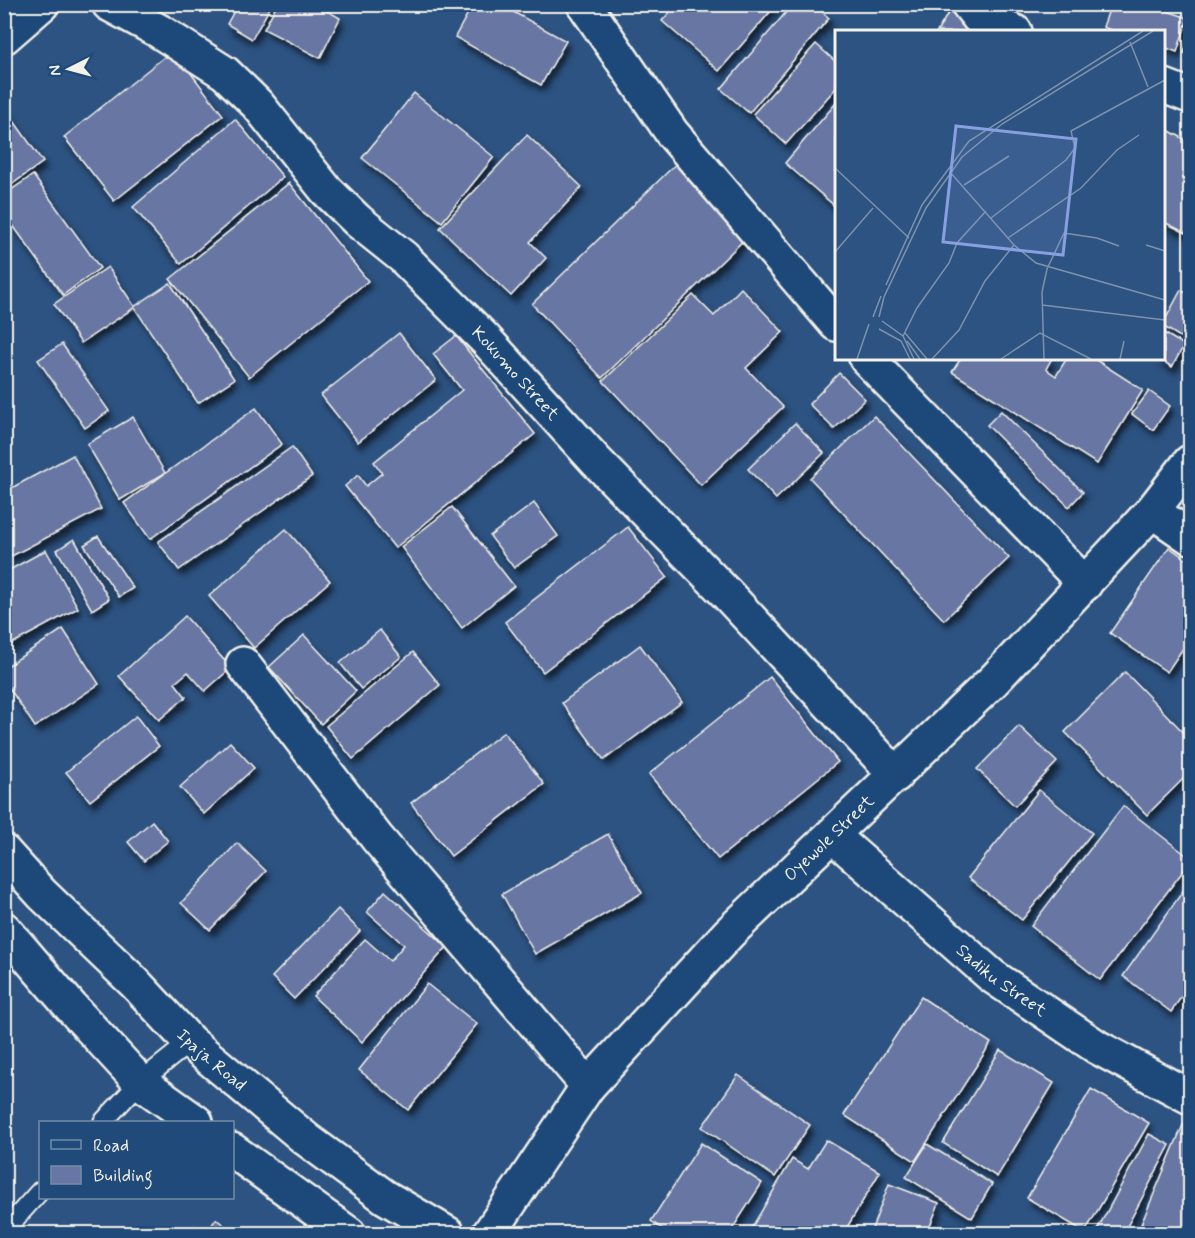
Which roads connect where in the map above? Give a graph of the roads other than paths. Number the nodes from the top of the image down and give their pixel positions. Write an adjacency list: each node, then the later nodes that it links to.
1 (42, 4): 6 (street)
2 (109, 4): 16 (street, Kokumo Street)
3 (584, 4): 9 (street)
4 (968, 4): 5 (street)
5 (1010, 30)
6 (4, 37)
7 (1165, 86): 8 (street)
8 (1191, 96)
9 (835, 322)
10 (868, 360): 14 (street)
11 (1191, 462): 12 (street, Oyewole Street)
12 (1152, 511): 13 (street); 14 (street, Oyewole Street)
13 (1191, 537)
14 (1085, 584): 16 (street, Oyewole Street)
15 (243, 664): 22 (street)
16 (896, 775): 17 (street, Oyewole Street)
17 (833, 836): 22 (street, Oyewole Street); 23 (street, Sadiku Street)
18 (4, 852): 20 (street, Ipaja Road)
19 (4, 929): 21 (street)
20 (190, 1042): 21 (lane); 30 (street, Ipaja Road)
21 (140, 1082): 24 (lane); 25 (street)
22 (588, 1086): 31 (street, Oyewole Street)
23 (1191, 1097)
24 (104, 1121)
25 (195, 1121)
26 (234, 1151): 29 (street)
27 (39, 1192): 28 (lane)
28 (4, 1231)
29 (349, 1233)
30 (448, 1233)
31 (489, 1233)

